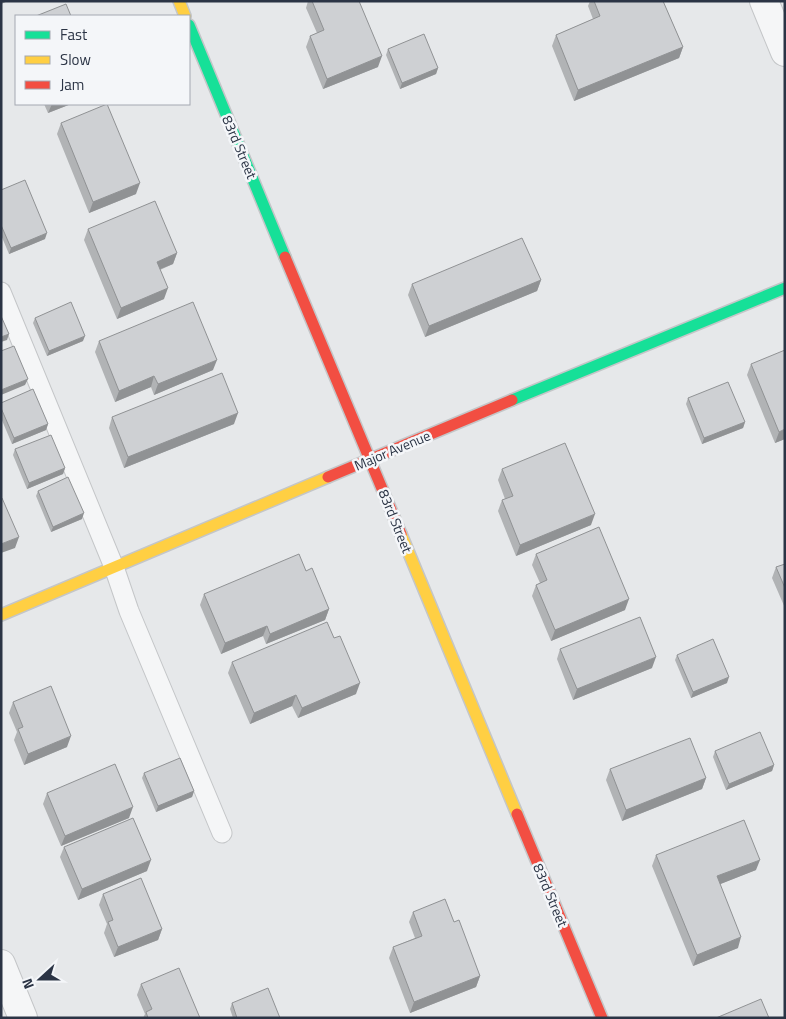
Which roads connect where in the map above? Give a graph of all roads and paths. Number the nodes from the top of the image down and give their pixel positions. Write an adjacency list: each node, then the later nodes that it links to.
1 (179, 1): 3 (street)
2 (764, 1): 5 (street)
3 (185, 15)
4 (190, 27): 8 (street, 83rd Street)
5 (785, 52)
6 (785, 288): 8 (street, Major Avenue)
7 (1, 292): 9 (lane)
8 (370, 459): 9 (street, Major Avenue); 14 (street, 83rd Street)
9 (114, 567): 10 (street, Major Avenue); 11 (lane)
10 (1, 615)
11 (222, 833)
12 (1, 964): 13 (street)
13 (23, 1018)
14 (602, 1018)

